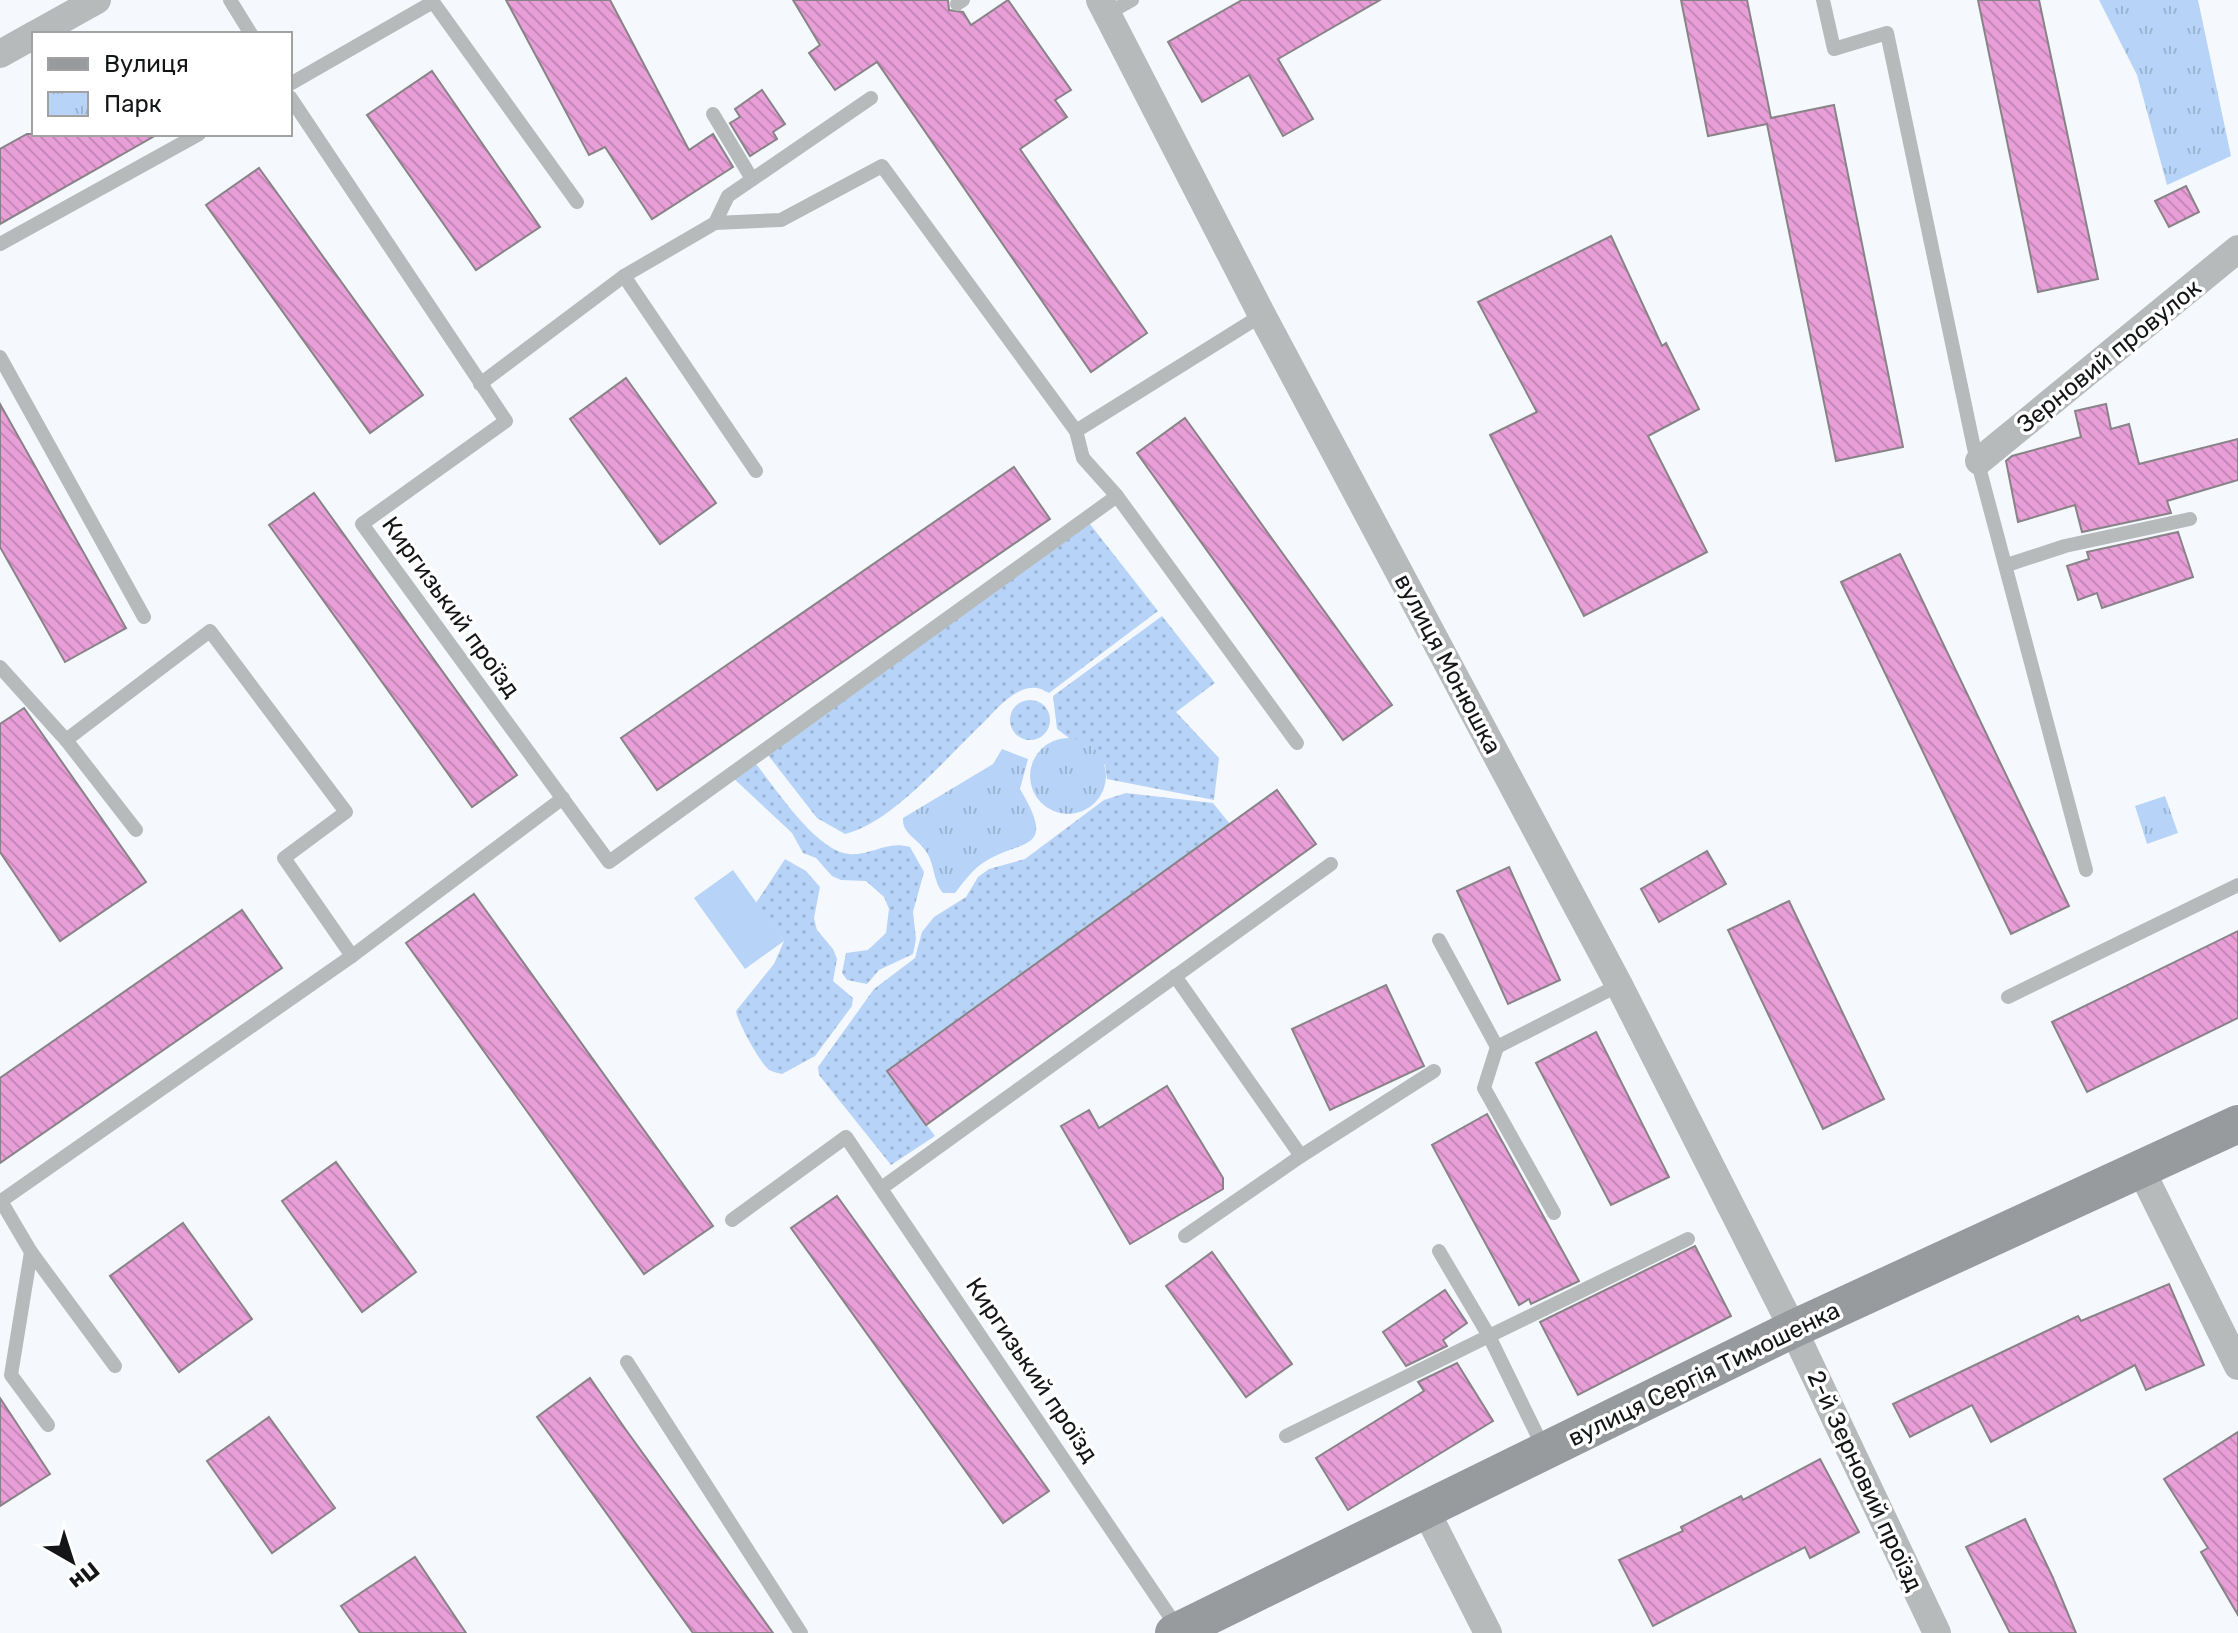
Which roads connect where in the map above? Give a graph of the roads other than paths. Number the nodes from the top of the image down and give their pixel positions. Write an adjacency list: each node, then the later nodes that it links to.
1 (97, 0): 6 (street)
2 (230, 0): 7 (lane)
3 (1132, 0): 5 (lane)
4 (1823, 0): 25 (lane)
5 (1104, 7): 21 (street, вулиця Монюшка)
6 (40, 32)
7 (250, 32)
8 (32, 37): 9 (street)
9 (0, 54)
10 (292, 83): 16 (lane)
11 (871, 98): 15 (lane)
12 (292, 100): 23 (lane, Киргизький проїзд)
13 (713, 114): 15 (lane)
14 (195, 136): 18 (lane)
15 (752, 179): 17 (lane)
16 (577, 202)
17 (715, 223): 20 (lane); 24 (lane)
18 (0, 244)
19 (2238, 249): 25 (street, Зерновий провулок)
20 (624, 276): 23 (lane); 26 (lane)
21 (1262, 315): 24 (lane); 42 (street, вулиця Монюшка)
22 (0, 357): 30 (lane)
23 (480, 384): 34 (lane, Киргизький проїзд)
24 (1076, 431): 27 (lane)
25 (1979, 461): 29 (lane)
26 (756, 471)
27 (1117, 496): 33 (lane); 34 (lane, Киргизький проїзд)
28 (2190, 519): 29 (lane)
29 (2007, 565): 37 (lane)
30 (144, 617)
31 (0, 667): 32 (lane)
32 (66, 740): 35 (lane); 40 (lane)
33 (1297, 743)
34 (563, 798): 40 (lane)
35 (136, 830)
36 (1331, 864): 41 (lane)
37 (2086, 870)
38 (2238, 885): 43 (lane)
39 (1439, 940): 44 (lane)
40 (352, 956): 50 (lane)
41 (1175, 976): 47 (lane); 49 (lane)
42 (1619, 985): 44 (lane); 57 (street, вулиця Монюшка)
43 (2008, 997)
44 (1497, 1047): 51 (lane)
45 (1434, 1071): 47 (lane)
46 (2238, 1124): 48 (street, вулиця Сергія Тимошенка)
47 (1301, 1156): 53 (lane)
48 (2140, 1168): 57 (street, вулиця Сергія Тимошенка); 61 (street)
49 (883, 1187): 52 (lane, Киргизький проїзд); 66 (lane, Киргизький проїзд)
50 (0, 1200): 56 (lane)
51 (1554, 1213)
52 (732, 1220)
53 (1185, 1236)
54 (1688, 1239): 58 (lane)
55 (1439, 1251): 58 (lane)
56 (31, 1252): 60 (lane); 62 (lane)
57 (1793, 1329): 64 (street, вулиця Сергія Тимошенка); 69 (street, 2-й Зерновий проїзд)
58 (1489, 1336): 63 (lane); 64 (lane)
59 (627, 1362): 67 (lane)
60 (115, 1366)
61 (2238, 1366)
62 (48, 1425)
63 (1286, 1436)
64 (1545, 1451): 65 (street, вулиця Сергія Тимошенка)
65 (1426, 1511): 66 (street, вулиця Сергія Тимошенка); 68 (street)
66 (1177, 1632)
67 (801, 1633)
68 (1488, 1633)
69 (1937, 1633)

